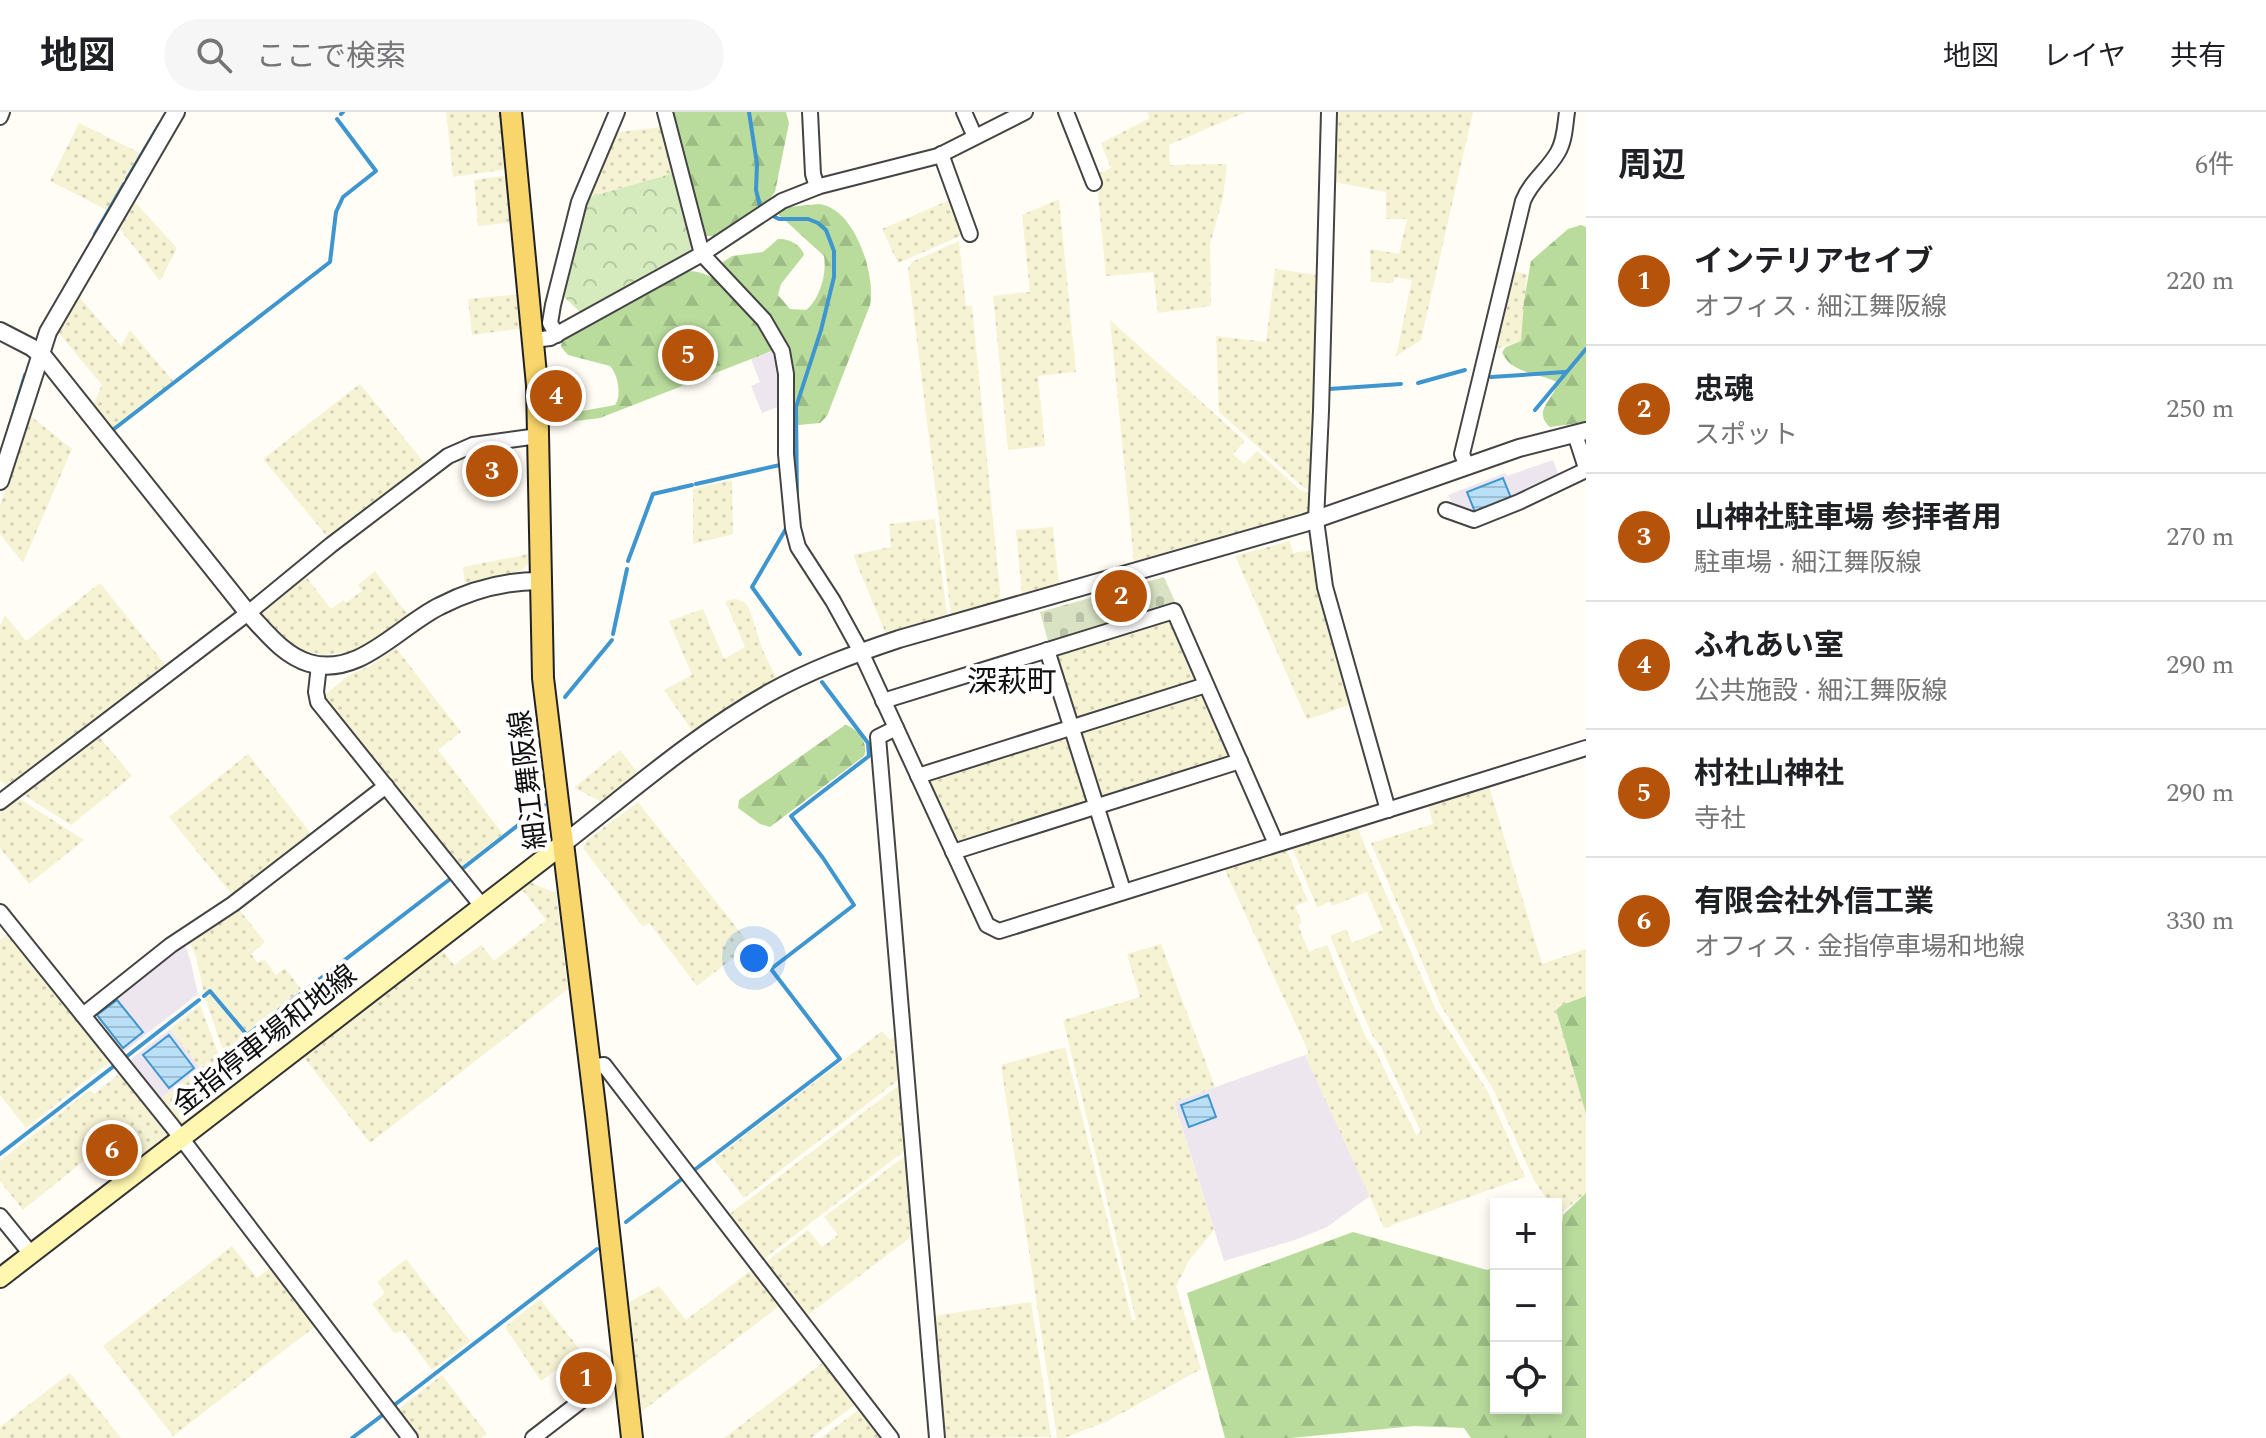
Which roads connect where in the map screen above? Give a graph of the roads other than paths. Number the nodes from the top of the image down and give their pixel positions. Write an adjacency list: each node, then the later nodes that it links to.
1 (176, 112): 20 (street)
2 (511, 112): 19 (main road, 細江舞阪線)
3 (617, 112): 18 (street)
4 (665, 112): 16 (street)
5 (810, 112): 14 (street)
6 (964, 112): 11 (street)
7 (1025, 112): 11 (street)
8 (1066, 112): 13 (street)
9 (1329, 112): 27 (street)
10 (1567, 112): 23 (street)
11 (975, 137): 12 (street)
12 (941, 154): 14 (street); 15 (street)
13 (1094, 183)
14 (817, 187): 16 (street)
15 (970, 234)
16 (702, 254): 18 (street); 31 (street)
17 (0, 331): 20 (street)
18 (557, 335): 19 (street)
19 (533, 340): 22 (main road, 細江舞阪線)
20 (39, 354): 25 (street); 29 (street)
21 (1581, 432): 23 (street); 24 (street)
22 (538, 436): 28 (main road, 細江舞阪線); 29 (street)
23 (1467, 466): 27 (street)
24 (1586, 469): 26 (street)
25 (0, 481)
26 (1446, 510)
27 (1316, 520): 31 (street); 43 (street)
28 (540, 581): 32 (street); 45 (main road, 細江舞阪線)
29 (248, 613): 32 (street); 41 (street)
30 (1047, 650): 33 (street); 34 (street); 35 (street)
31 (861, 652): 34 (street); 45 (street)
32 (319, 665): 40 (street)
33 (1206, 685): 35 (street); 38 (street)
34 (883, 701): 36 (street)
35 (1072, 727): 39 (street); 42 (street)
36 (896, 728): 39 (street); 61 (street)
37 (1586, 748): 43 (street)
38 (1240, 761): 42 (street); 44 (street)
39 (918, 776): 46 (street)
40 (386, 786): 48 (street); 50 (street)
41 (0, 802)
42 (1096, 806): 46 (street); 47 (street)
43 (1388, 810): 46 (street)
44 (1273, 837)
45 (563, 844): 48 (main road, 金指停車場和地線); 51 (main road, 細江舞阪線)
46 (953, 852)
47 (1121, 884)
48 (482, 906): 52 (main road, 金指停車場和地線)
49 (0, 912): 50 (street)
50 (83, 1015): 52 (street)
51 (590, 1067): 56 (main road, 細江舞阪線); 60 (street)
52 (181, 1139): 54 (main road, 金指停車場和地線); 57 (street)
53 (0, 1216): 54 (street)
54 (31, 1254): 55 (main road, 金指停車場和地線)
55 (0, 1278)
56 (625, 1373): 58 (street); 59 (main road, 細江舞阪線)
57 (410, 1438)
58 (533, 1438)
59 (632, 1438)
60 (891, 1438)
61 (937, 1438)

